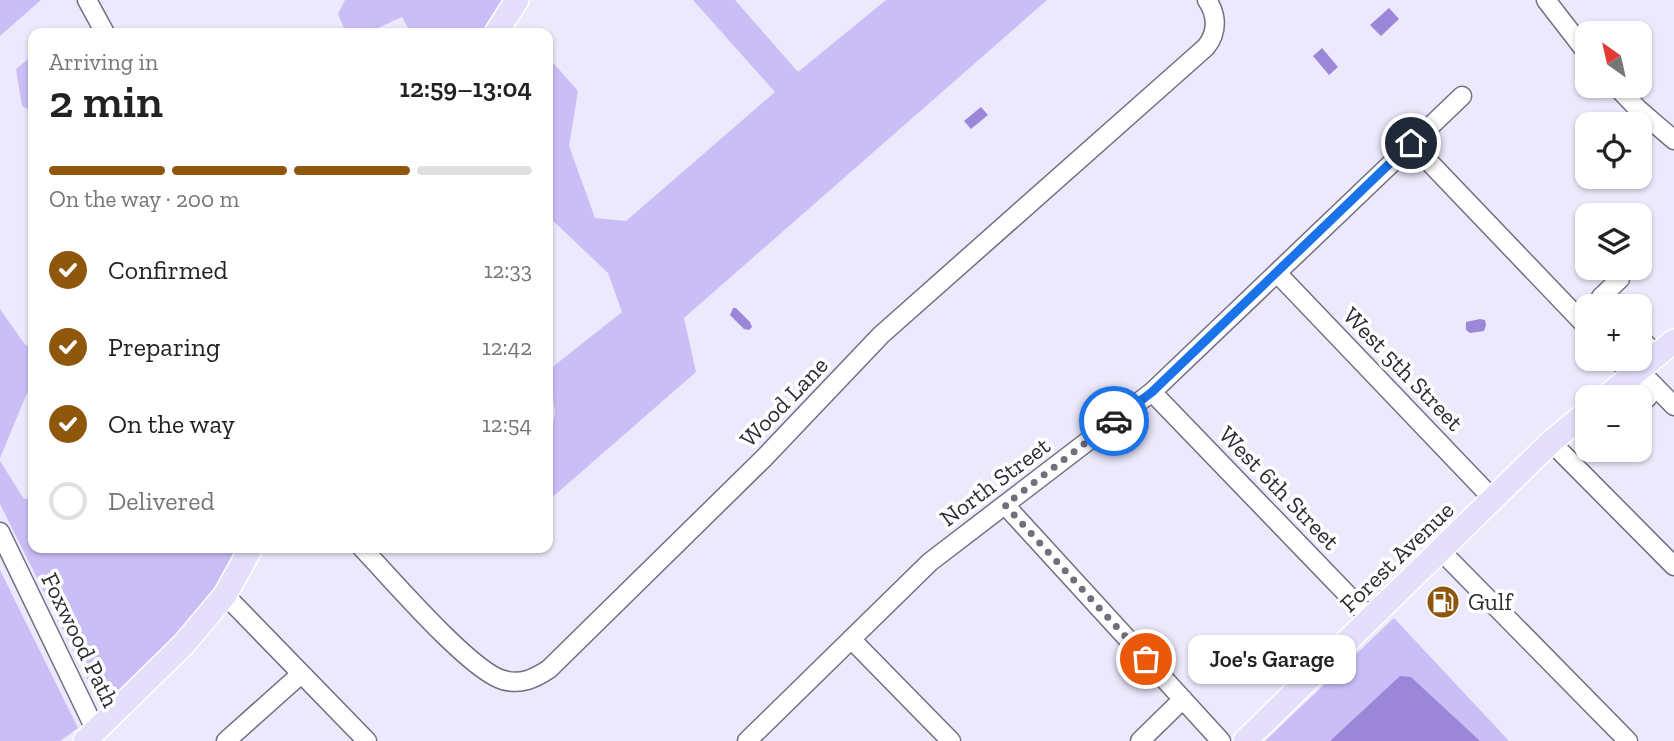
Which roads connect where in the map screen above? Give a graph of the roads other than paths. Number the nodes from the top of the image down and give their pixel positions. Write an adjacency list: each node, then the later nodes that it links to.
1 (87, 0): 5 (street)
2 (517, 0): 6 (main road)
3 (1207, 0): 30 (street, Wood Lane)
4 (1546, 0): 7 (street)
5 (102, 28)
6 (499, 28)
7 (1575, 37)
8 (1462, 96): 11 (street, North Street)
9 (1627, 98): 10 (street)
10 (1674, 140)
11 (1411, 143): 12 (street, North Street); 15 (street)
12 (1277, 273): 20 (street, North Street); 25 (street, West 5th Street)
13 (1619, 280): 14 (street)
14 (1604, 294)
15 (1575, 314)
16 (1652, 363): 21 (street)
17 (1652, 364): 22 (street)
18 (1635, 371): 19 (main road)
19 (1619, 385)
20 (1152, 392): 26 (street, North Street); 33 (street, West 6th Street)
21 (1674, 396)
22 (1674, 406)
23 (1575, 422): 24 (main road, Forest Avenue)
24 (1551, 442): 25 (main road, Forest Avenue); 31 (street)
25 (1493, 499): 28 (main road, Forest Avenue)
26 (1005, 505): 34 (street, North Street); 36 (street)
27 (0, 532): 37 (street, Foxwood Path)
28 (1440, 550): 33 (main road, Forest Avenue); 45 (street)
29 (248, 553): 32 (main road)
30 (367, 553)
31 (1674, 566)
32 (225, 595): 35 (street); 37 (main road)
33 (1371, 619): 44 (main road, Forest Avenue)
34 (851, 639): 40 (street, North Street); 41 (street)
35 (301, 674): 38 (street); 39 (street)
36 (1183, 699): 42 (street); 43 (street)
37 (91, 736)
38 (226, 741)
39 (367, 741)
40 (747, 741)
41 (951, 741)
42 (1140, 741)
43 (1221, 741)
44 (1245, 741)
45 (1628, 741)

